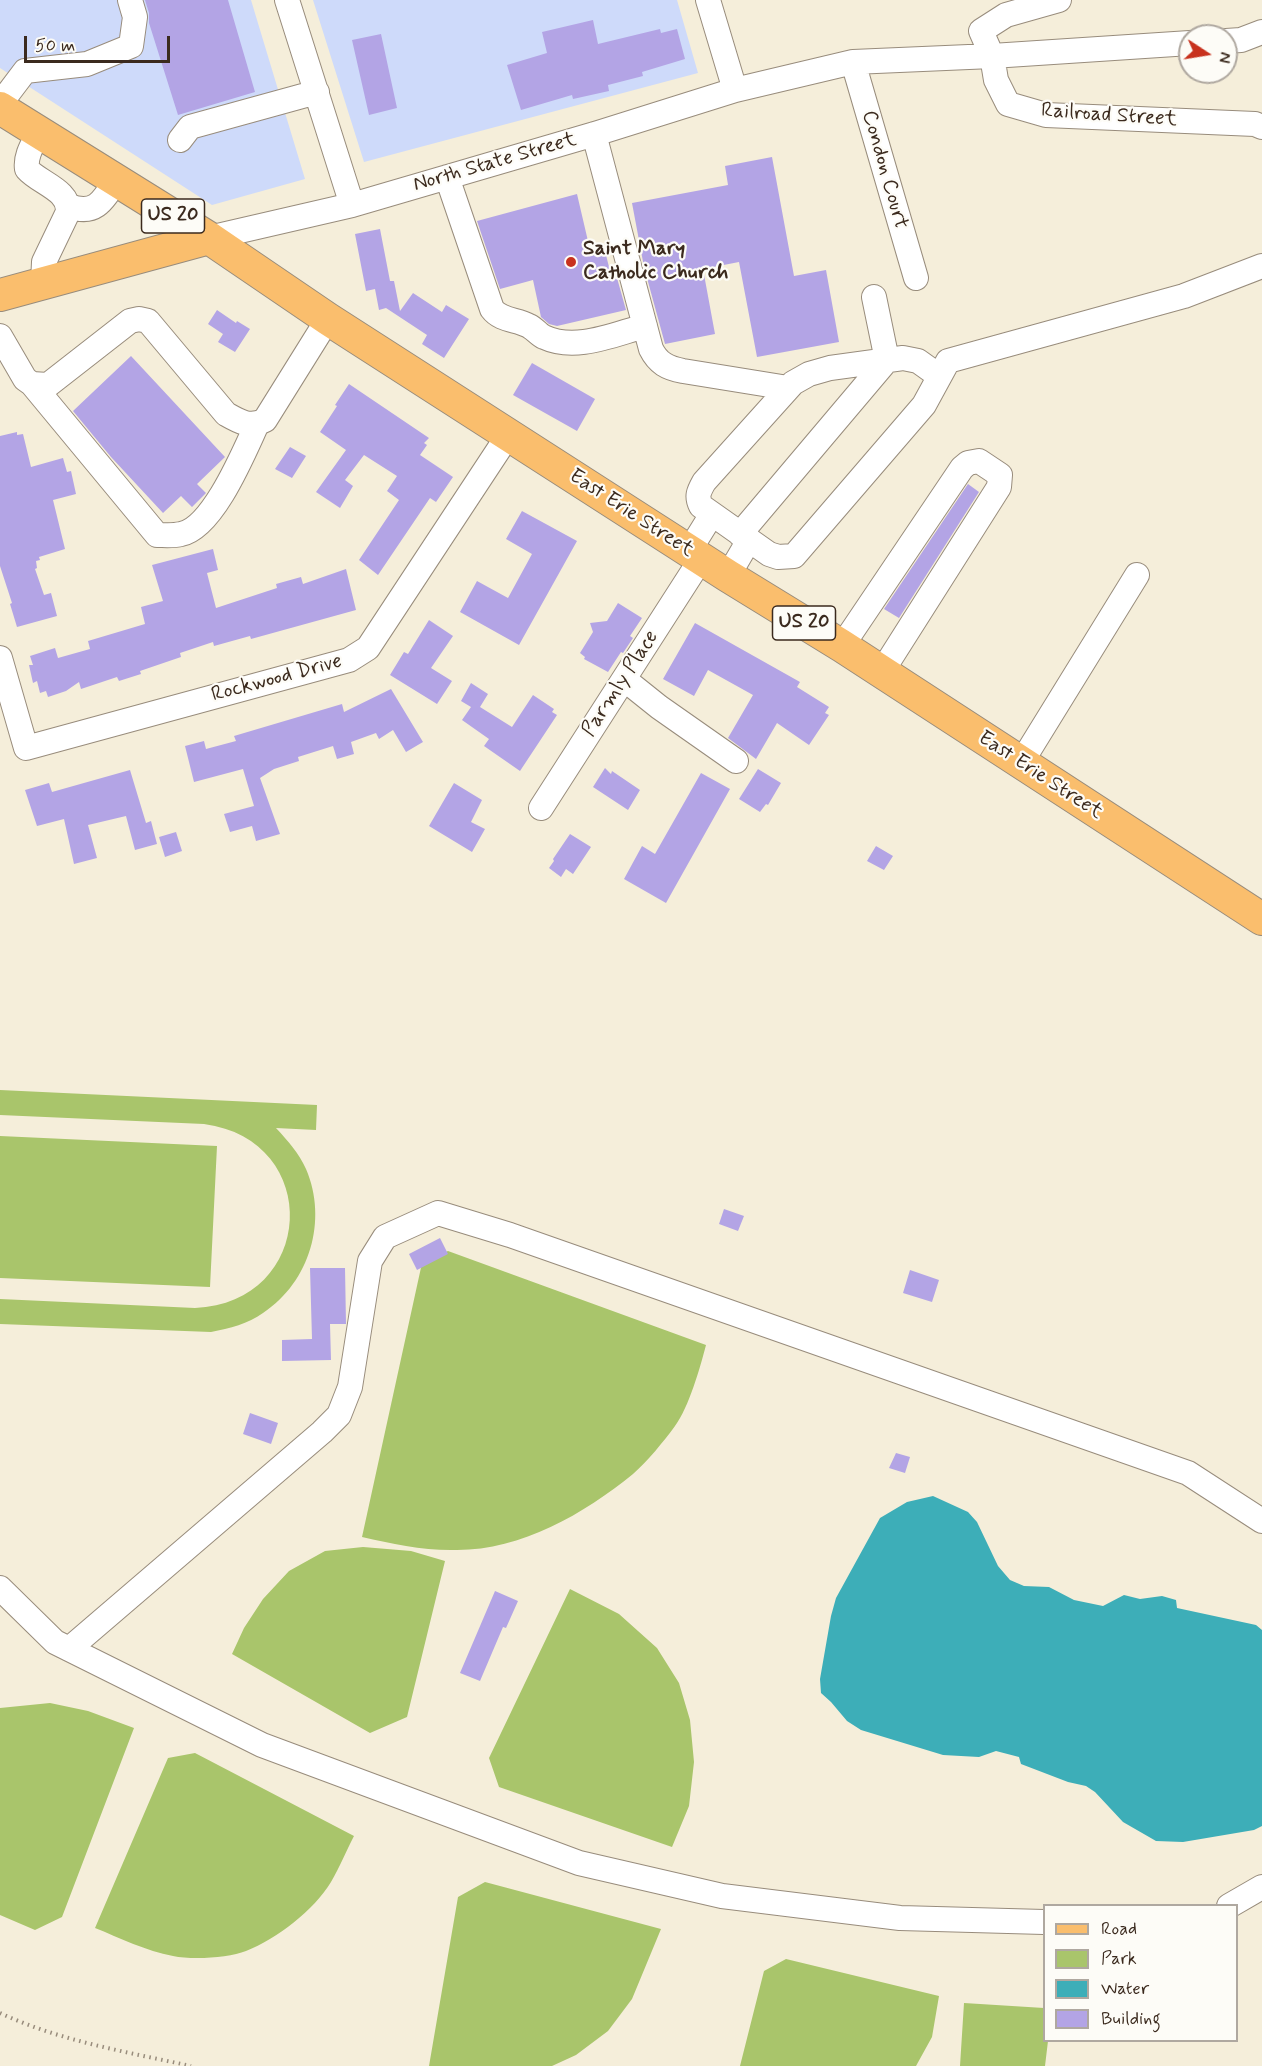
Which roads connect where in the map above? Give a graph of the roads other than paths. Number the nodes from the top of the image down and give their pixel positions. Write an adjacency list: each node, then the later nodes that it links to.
1 (130, 0): 12 (street)
2 (287, 0): 11 (street)
3 (708, 0): 10 (street)
4 (1059, 0): 8 (street)
5 (1262, 32): 6 (street)
6 (1238, 40)
7 (1178, 44): 8 (street, North State Street)
8 (992, 56): 9 (street, North State Street); 13 (street, Railroad Street)
9 (853, 62): 10 (street, North State Street); 23 (street, Condon Court)
10 (735, 90): 15 (street, North State Street)
11 (317, 92): 16 (street); 19 (street)
12 (0, 106): 14 (main road, East Erie Street / US 20)
13 (1262, 127)
14 (39, 132): 18 (main road, East Erie Street / US 20); 20 (street)
15 (594, 134): 17 (street, North State Street); 28 (street)
16 (180, 140)
17 (447, 177): 19 (street, North State Street); 28 (street)
18 (116, 180): 20 (street); 21 (main road, East Erie Street / US 20)
19 (352, 205): 21 (street, North State Street)
20 (67, 212): 24 (street)
21 (209, 238): 24 (main road, North State Street); 27 (main road, East Erie Street / US 20)
22 (1262, 266): 31 (street)
23 (916, 278)
24 (43, 283): 25 (main road, North State Street)
25 (0, 295)
26 (874, 297): 30 (street)
27 (328, 319): 34 (street); 35 (main road, East Erie Street / US 20)
28 (645, 326): 33 (street)
29 (0, 336): 32 (street)
30 (887, 360): 31 (street); 33 (street); 37 (street)
31 (939, 376): 37 (street)
32 (32, 384): 34 (street); 34 (street)
33 (788, 388): 36 (street)
34 (256, 424)
35 (509, 434): 38 (main road, East Erie Street / US 20); 42 (street, Rockwood Drive)
36 (712, 514): 37 (street); 38 (street, Parmly Place)
37 (745, 537): 40 (street)
38 (695, 555): 40 (main road, East Erie Street / US 20); 44 (street, Parmly Place)
39 (1137, 575): 46 (street)
40 (728, 576): 41 (main road, East Erie Street / US 20)
41 (842, 646): 43 (main road, East Erie Street / US 20); 43 (street)
42 (0, 658)
43 (881, 673): 46 (main road, East Erie Street / US 20)
44 (624, 679): 45 (street); 47 (street, Parmly Place)
45 (736, 761)
46 (1021, 763): 48 (main road, East Erie Street / US 20)
47 (541, 808)
48 (1262, 919)
49 (1262, 1521): 51 (street)
50 (0, 1588): 51 (street)
51 (69, 1649): 54 (street)
52 (1262, 1887): 53 (street)
53 (1230, 1904)
54 (1043, 1922)

